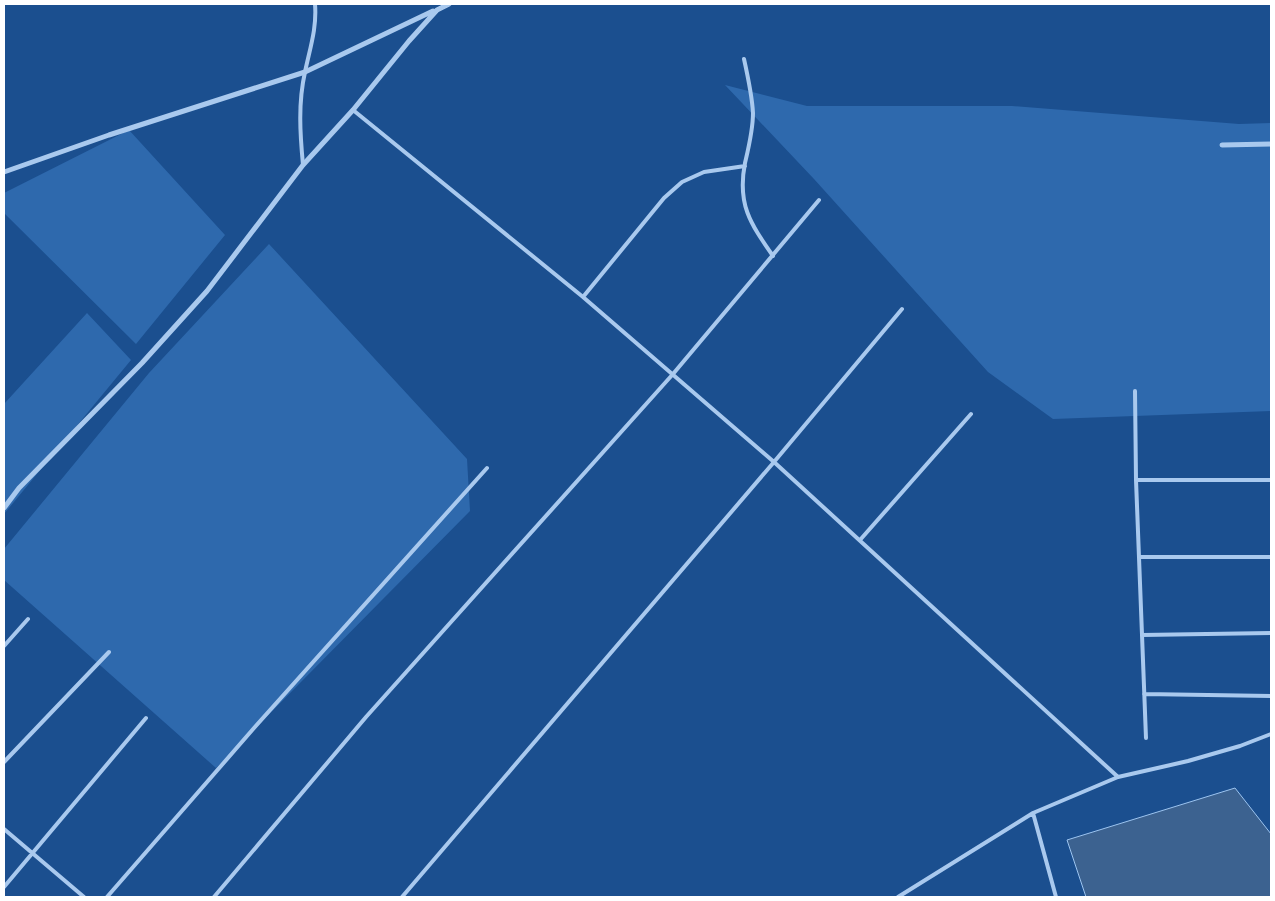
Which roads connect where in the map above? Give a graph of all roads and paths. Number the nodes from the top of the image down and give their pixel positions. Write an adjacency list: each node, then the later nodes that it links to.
1 (315, 4): 5 (lane)
2 (449, 4): 3 (street)
3 (437, 10): 5 (street); 6 (street)
4 (744, 59): 10 (lane)
5 (305, 72): 9 (lane); 11 (street)
6 (353, 110): 9 (street); 14 (lane)
7 (1271, 144): 8 (street)
8 (1222, 145)
9 (304, 165): 23 (street)
10 (744, 166): 13 (lane); 14 (lane)
11 (4, 172)
12 (819, 200): 13 (lane)
13 (772, 256): 16 (lane)
14 (583, 296): 16 (lane)
15 (902, 309): 19 (lane)
16 (673, 374): 19 (lane); 45 (lane)
17 (1135, 391): 21 (lane)
18 (971, 414): 24 (lane)
19 (774, 462): 24 (lane); 46 (lane)
20 (487, 468): 44 (lane)
21 (1136, 480): 22 (lane); 25 (lane)
22 (1271, 480)
23 (4, 508)
24 (860, 540): 38 (lane)
25 (1139, 557): 26 (lane); 29 (lane)
26 (1271, 557)
27 (28, 619): 30 (lane)
28 (1271, 633): 29 (lane)
29 (1142, 635): 32 (lane)
30 (4, 646)
31 (109, 652): 37 (lane)
32 (1144, 694): 33 (lane); 36 (lane)
33 (1271, 696)
34 (146, 718): 41 (lane)
35 (1271, 734): 38 (lane)
36 (1146, 738)
37 (4, 762)
38 (1118, 777): 39 (lane)
39 (1033, 813): 47 (lane); 48 (lane)
40 (4, 828): 41 (lane)
41 (33, 853): 42 (lane); 43 (lane)
42 (4, 886)
43 (84, 897)
44 (107, 897)
45 (214, 897)
46 (402, 897)
47 (898, 897)
48 (1056, 897)

